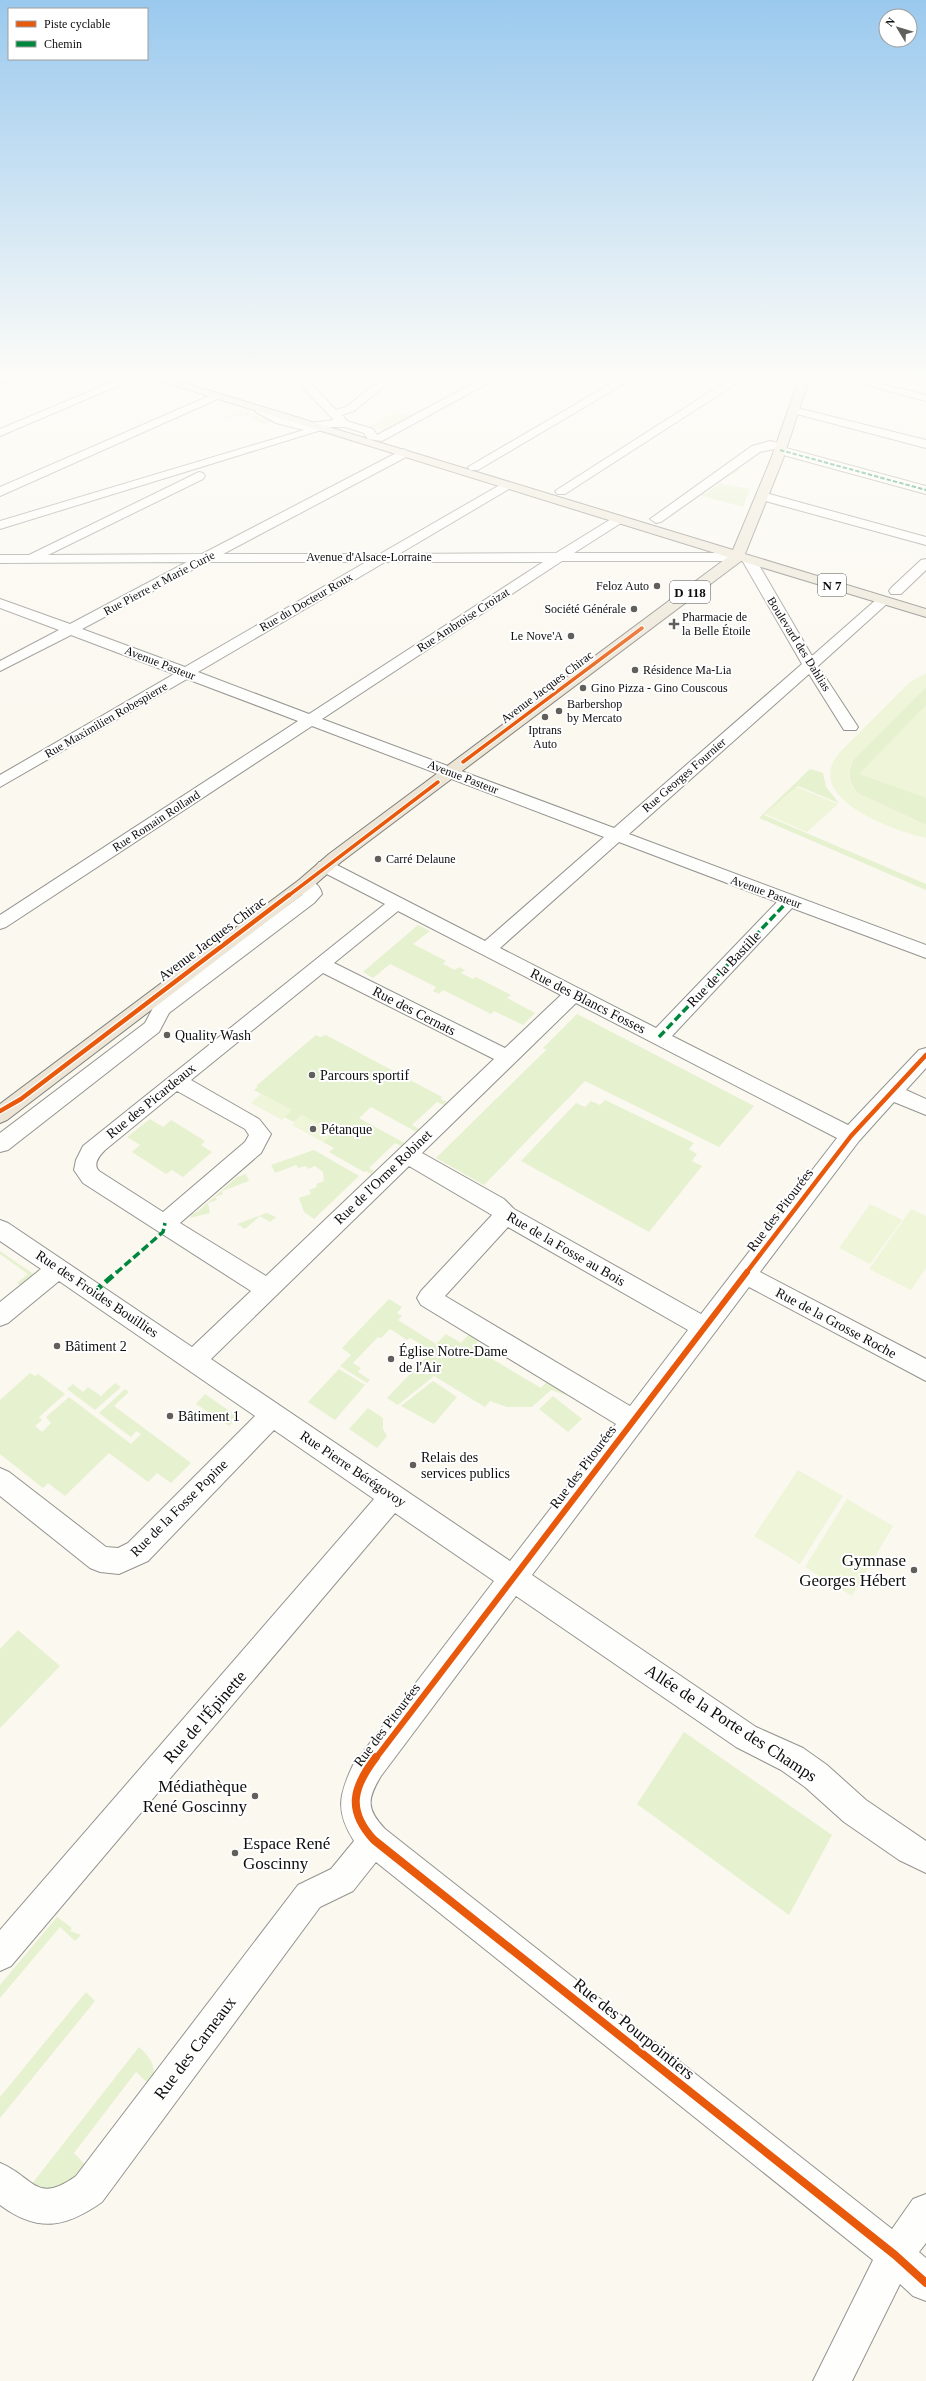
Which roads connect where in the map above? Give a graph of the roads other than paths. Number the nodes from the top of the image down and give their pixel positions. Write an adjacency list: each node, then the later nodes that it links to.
1 (11, 487): 14 (street)
2 (134, 487): 18 (street)
3 (170, 487): 24 (street)
4 (339, 487): 22 (street, Rue Pierre et Marie Curie)
5 (503, 487): 23 (street, Rue du Docteur Roux)
6 (509, 487): 16 (main road, N 7)
7 (544, 487): 13 (main road, N 7)
8 (567, 487): 13 (street)
9 (702, 487): 17 (street)
10 (766, 487): 15 (main road)
11 (916, 487): 12 (street)
12 (926, 490)
13 (561, 491): 17 (main road, N 7)
14 (0, 492)
15 (762, 496): 19 (street); 20 (main road)
16 (616, 520): 20 (main road, N 7); 21 (street, Rue Ambroise Croizat)
17 (656, 520): 20 (main road, N 7)
18 (0, 526)
19 (926, 541)
20 (743, 554): 21 (street, Avenue d'Alsace-Lorraine); 28 (main road, N 7); 29 (main road, N 7); 35 (street, Boulevard des Dahlias); 40 (main road, Avenue Jacques Chirac / D 118)
21 (561, 556): 23 (street, Avenue d'Alsace-Lorraine); 38 (street, Rue Ambroise Croizat)
22 (207, 557): 23 (street, Avenue d'Alsace-Lorraine); 24 (street, Avenue d'Alsace-Lorraine); 33 (street, Rue Pierre et Marie Curie)
23 (383, 557): 34 (street, Rue du Docteur Roux)
24 (30, 558): 25 (street, Avenue d'Alsace-Lorraine); 27 (street)
25 (0, 559)
26 (926, 563): 28 (street)
27 (0, 573)
28 (896, 591): 30 (main road, N 7)
29 (883, 600): 32 (main road, N 7); 35 (street, Rue Georges Fournier)
30 (926, 600)
31 (0, 602): 33 (street, Avenue Pasteur)
32 (926, 613)
33 (71, 629): 36 (street, Rue Pierre et Marie Curie); 37 (street, Avenue Pasteur)
34 (211, 658): 37 (street, Rue Maximilien Robespierre)
35 (811, 664): 39 (street, Boulevard des Dahlias); 42 (street, Rue Georges Fournier)
36 (0, 667)
37 (186, 673): 38 (street, Avenue Pasteur); 41 (street, Rue Maximilien Robespierre)
38 (312, 720): 40 (street, Avenue Pasteur); 47 (street, Rue Romain Rolland)
39 (850, 727)
40 (450, 772): 42 (street, Avenue Pasteur); 43 (main road, Avenue Jacques Chirac / D 118)
41 (0, 782)
42 (615, 836): 45 (street, Avenue Pasteur); 48 (street, Rue Georges Fournier)
43 (325, 866): 44 (main road, Avenue Jacques Chirac / D 118); 46 (street, Rue des Blancs Fosses)
44 (304, 884): 57 (main road, Avenue Jacques Chirac / D 118); 62 (street)
45 (789, 900): 49 (street, Avenue Pasteur); 52 (street, Rue de la Bastille)
46 (397, 903): 48 (street, Rue des Blancs Fosses); 50 (street, Rue des Picardeaux)
47 (0, 923)
48 (486, 950): 51 (street, Rue des Blancs Fosses)
49 (926, 952)
50 (321, 964): 54 (street, Rue des Cernats); 55 (street, Rue des Picardeaux)
51 (573, 995): 52 (street, Rue des Blancs Fosses); 54 (street, Rue de l'Orme Robinet)
52 (659, 1037): 61 (street, Rue des Blancs Fosses)
53 (926, 1055): 56 (street, Rue des Pitourées)
54 (508, 1058): 63 (street, Rue de l'Orme Robinet)
55 (177, 1081): 65 (street, Rue des Picardeaux); 65 (street)
56 (891, 1092): 58 (street); 61 (street, Rue des Pitourées)
57 (21, 1099): 59 (main road, D 118); 60 (main road, Avenue Jacques Chirac / D 118)
58 (926, 1108)
59 (0, 1111)
60 (0, 1115)
61 (851, 1136): 68 (street, Rue des Pitourées)
62 (0, 1144)
63 (406, 1155): 64 (street, Rue de la Fosse au Bois); 69 (street, Rue de l'Orme Robinet)
64 (506, 1215): 71 (street, Rue de la Fosse au Bois); 75 (street)
65 (165, 1223): 69 (street, Rue des Picardeaux)
66 (0, 1229): 67 (street, Rue des Froides Bouillies)
67 (59, 1268): 70 (street); 72 (street, Rue des Froides Bouillies)
68 (746, 1275): 71 (street, Rue des Pitourées); 73 (street, Rue de la Grosse Roche)
69 (267, 1289): 72 (street, Rue de l'Orme Robinet)
70 (0, 1316)
71 (705, 1328): 75 (street, Rue des Pitourées)
72 (194, 1360): 74 (street, Rue Pierre Bérégovoy)
73 (926, 1371)
74 (273, 1414): 76 (street, Rue de la Fosse Popine); 77 (street, Rue Pierre Bérégovoy)
75 (633, 1421): 78 (street, Rue des Pitourées)
76 (0, 1480)
77 (393, 1496): 78 (street, Rue Pierre Bérégovoy); 81 (street, Rue de l'Épinette)
78 (512, 1579): 79 (street, Rue des Pitourées); 80 (street, Allée de la Porte des Champs)
79 (366, 1831): 82 (street, Rue des Carneaux); 84 (street, Rue des Pourpointiers)
80 (926, 1857)
81 (0, 1955)
82 (0, 2181)
83 (926, 2212): 84 (street)
84 (895, 2255): 85 (street, Rue des Pourpointiers); 86 (street)
85 (926, 2283)
86 (832, 2381)

